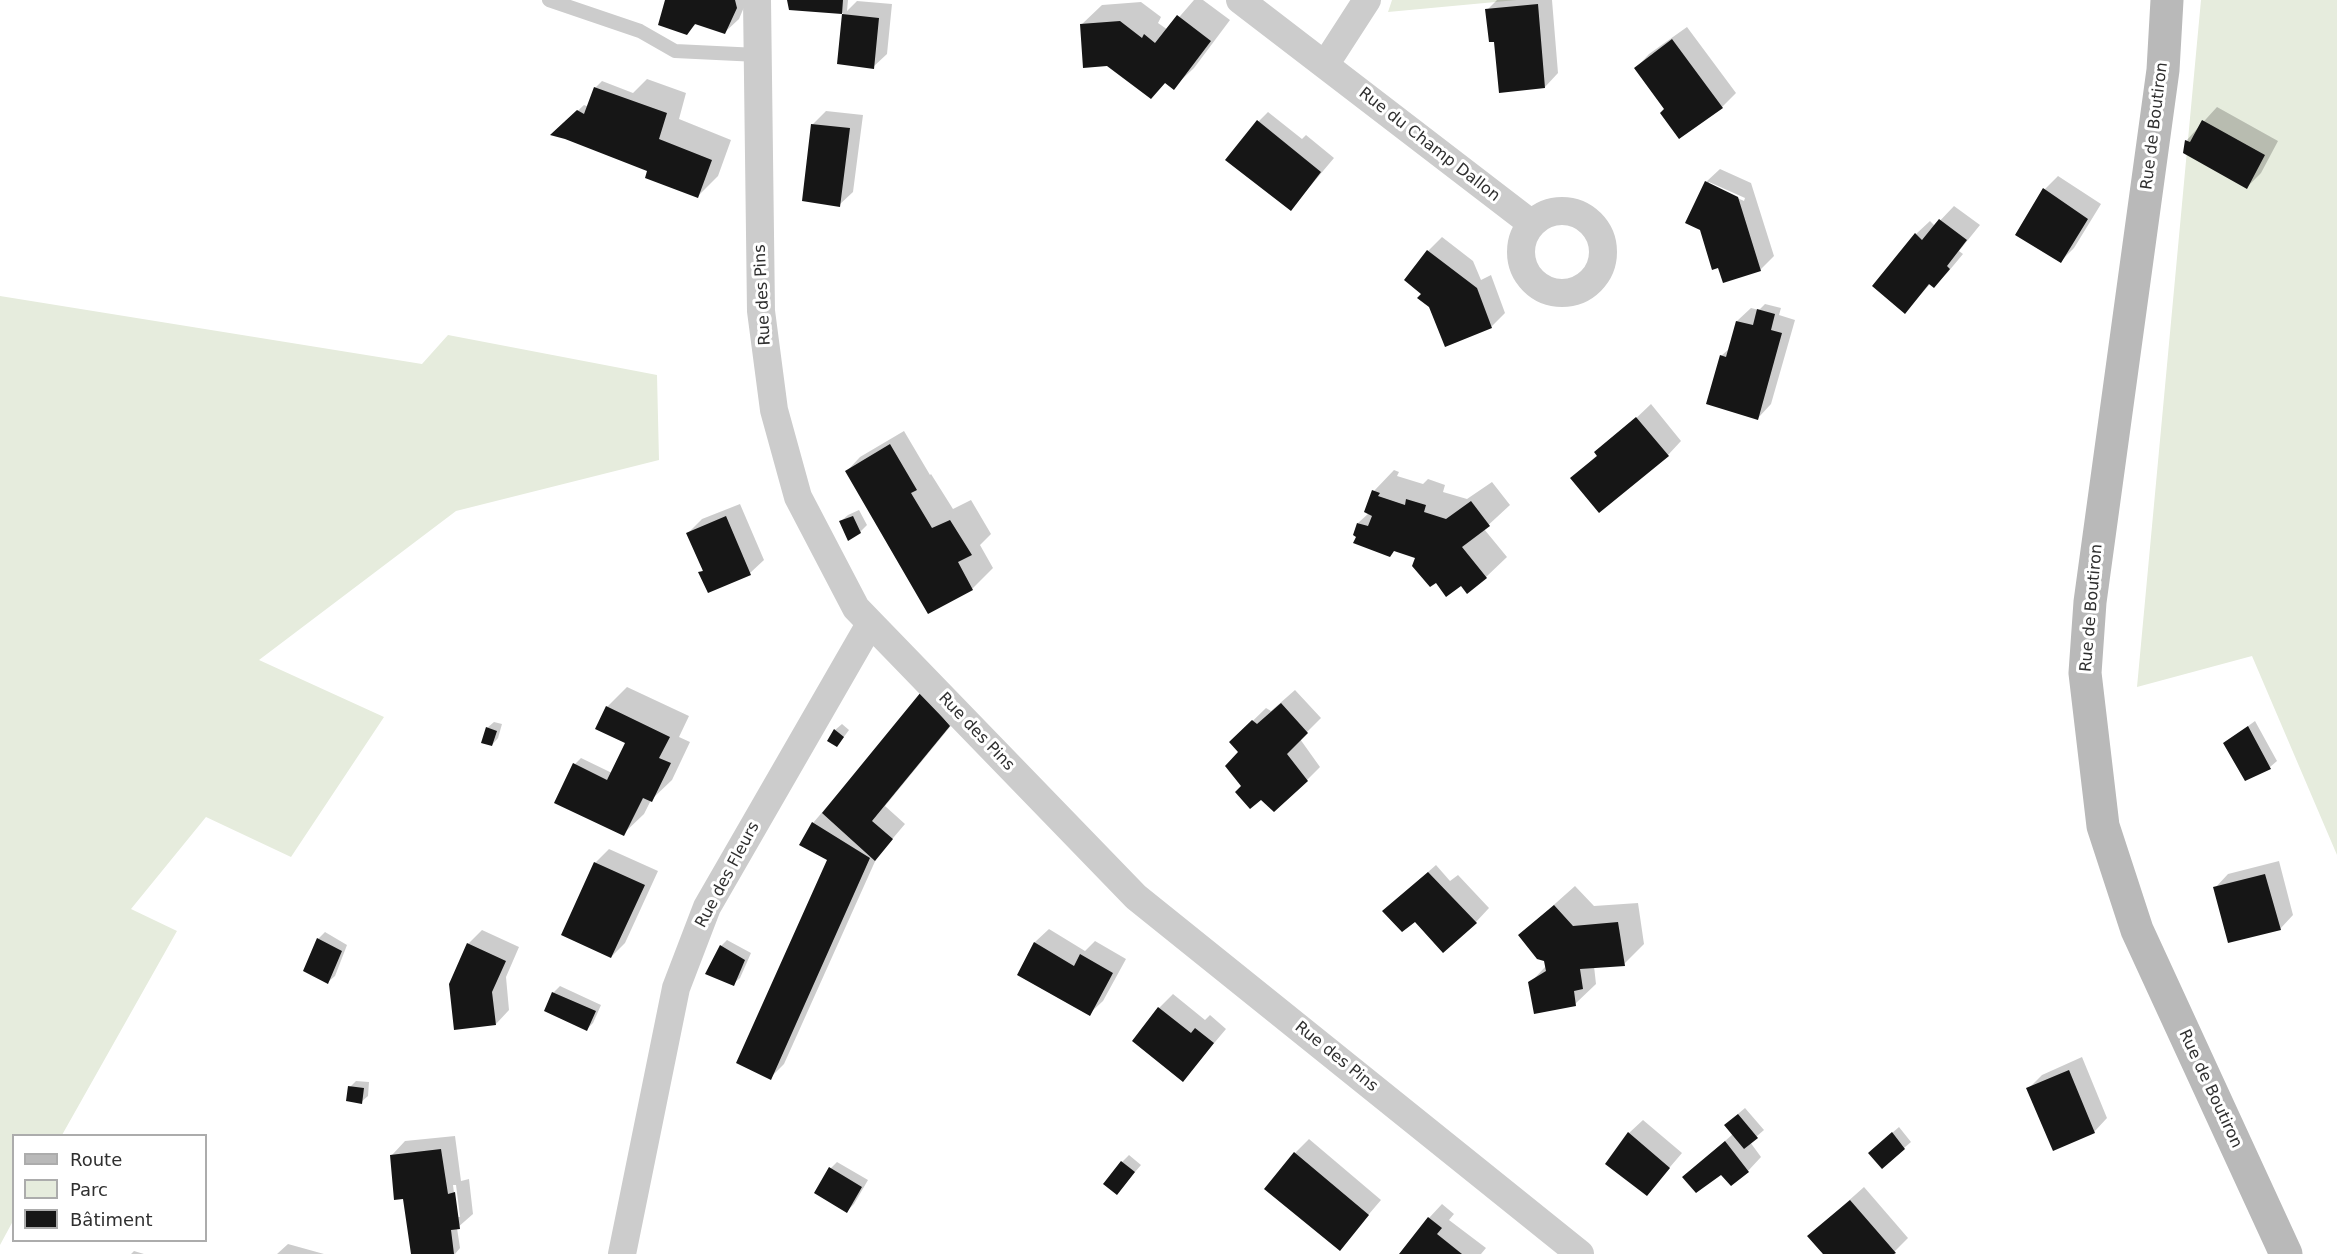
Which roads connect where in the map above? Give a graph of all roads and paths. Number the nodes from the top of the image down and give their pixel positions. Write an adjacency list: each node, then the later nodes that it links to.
1 (549, 0): 6 (lane)
2 (757, 0): 6 (street, Rue des Pins)
3 (1240, 0): 7 (street, Rue du Champ Dallon)
4 (1367, 0): 7 (street)
5 (2167, 0): 12 (main road, Rue de Boutiron)
6 (758, 55): 9 (street, Rue des Pins)
7 (1325, 65): 8 (street, Rue du Champ Dallon)
8 (1532, 224)
9 (870, 624): 10 (street, Rue des Fleurs); 11 (street, Rue des Pins)
10 (622, 1254)
11 (1580, 1254)
12 (2286, 1254)

